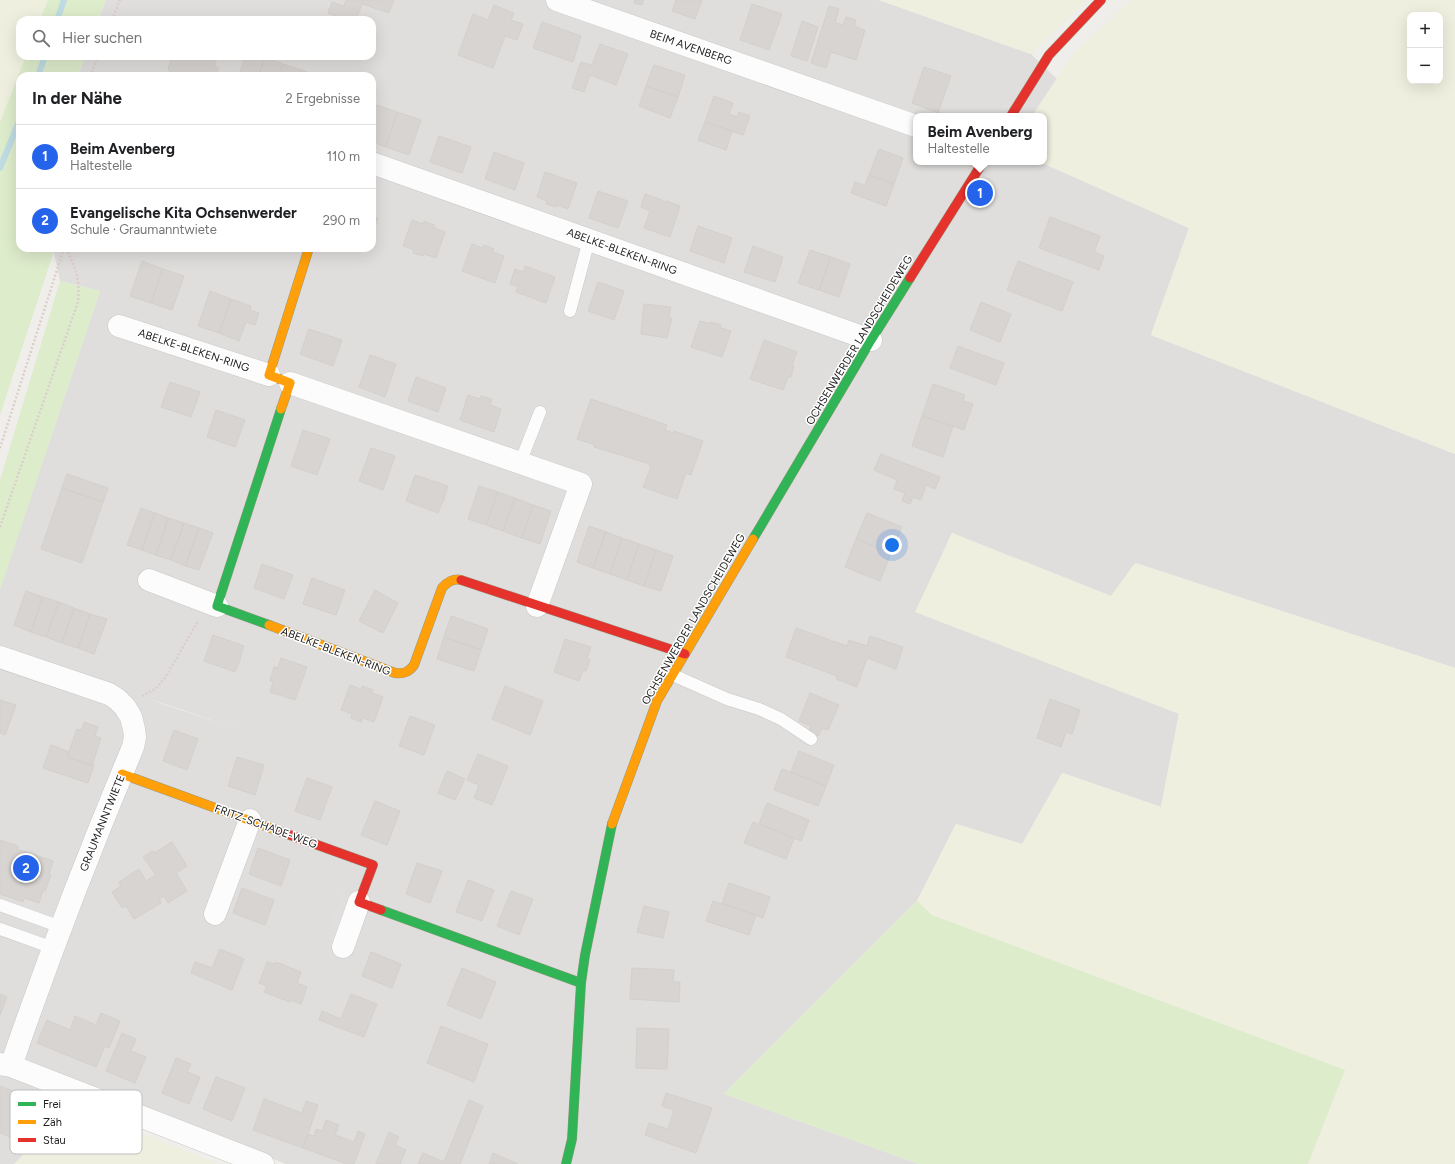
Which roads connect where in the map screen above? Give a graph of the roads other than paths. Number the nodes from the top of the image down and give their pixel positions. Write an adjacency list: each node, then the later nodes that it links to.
1 (557, 0): 4 (street, BEIM AVENBERG)
2 (1101, 0): 3 (street)
3 (1013, 113)
4 (913, 125)
5 (376, 163): 7 (street, ABELKE-BLEKEN-RING)
6 (981, 165): 11 (street, OCHSENWERDER LANDSCHEIDEWEG)
7 (589, 240): 9 (lane); 11 (street, ABELKE-BLEKEN-RING)
8 (308, 252): 12 (street)
9 (570, 311)
10 (119, 326): 12 (street, ABELKE-BLEKEN-RING)
11 (871, 340): 19 (street, OCHSENWERDER LANDSCHEIDEWEG)
12 (269, 375): 13 (street, ABELKE-BLEKEN-RING)
13 (290, 383): 15 (street, ABELKE-BLEKEN-RING); 17 (street)
14 (540, 412): 15 (lane)
15 (520, 463): 18 (street, ABELKE-BLEKEN-RING)
16 (149, 580): 17 (street, ABELKE-BLEKEN-RING)
17 (213, 604): 18 (street, ABELKE-BLEKEN-RING)
18 (537, 606): 19 (street, ABELKE-BLEKEN-RING)
19 (685, 654): 21 (street, OCHSENWERDER LANDSCHEIDEWEG)
20 (0, 657): 23 (street, GRAUMANNTWIETE)
21 (673, 674): 22 (lane); 32 (street, OCHSENWERDER LANDSCHEIDEWEG)
22 (811, 739)
23 (122, 774): 24 (street, FRITZ-SCHADE-WEG); 28 (street, GRAUMANNTWIETE)
24 (250, 820): 25 (street, FRITZ-SCHADE-WEG); 27 (street)
25 (359, 902): 30 (street, FRITZ-SCHADE-WEG); 32 (street)
26 (0, 905): 28 (lane)
27 (216, 914)
28 (61, 927): 31 (street, GRAUMANNTWIETE)
29 (0, 929): 31 (lane)
30 (343, 947)
31 (53, 948): 33 (street, GRAUMANNTWIETE)
32 (581, 983): 37 (street, OCHSENWERDER LANDSCHEIDEWEG)
33 (6, 1065): 34 (street)
34 (71, 1090)
35 (142, 1117): 36 (street)
36 (263, 1164)
37 (566, 1164)

